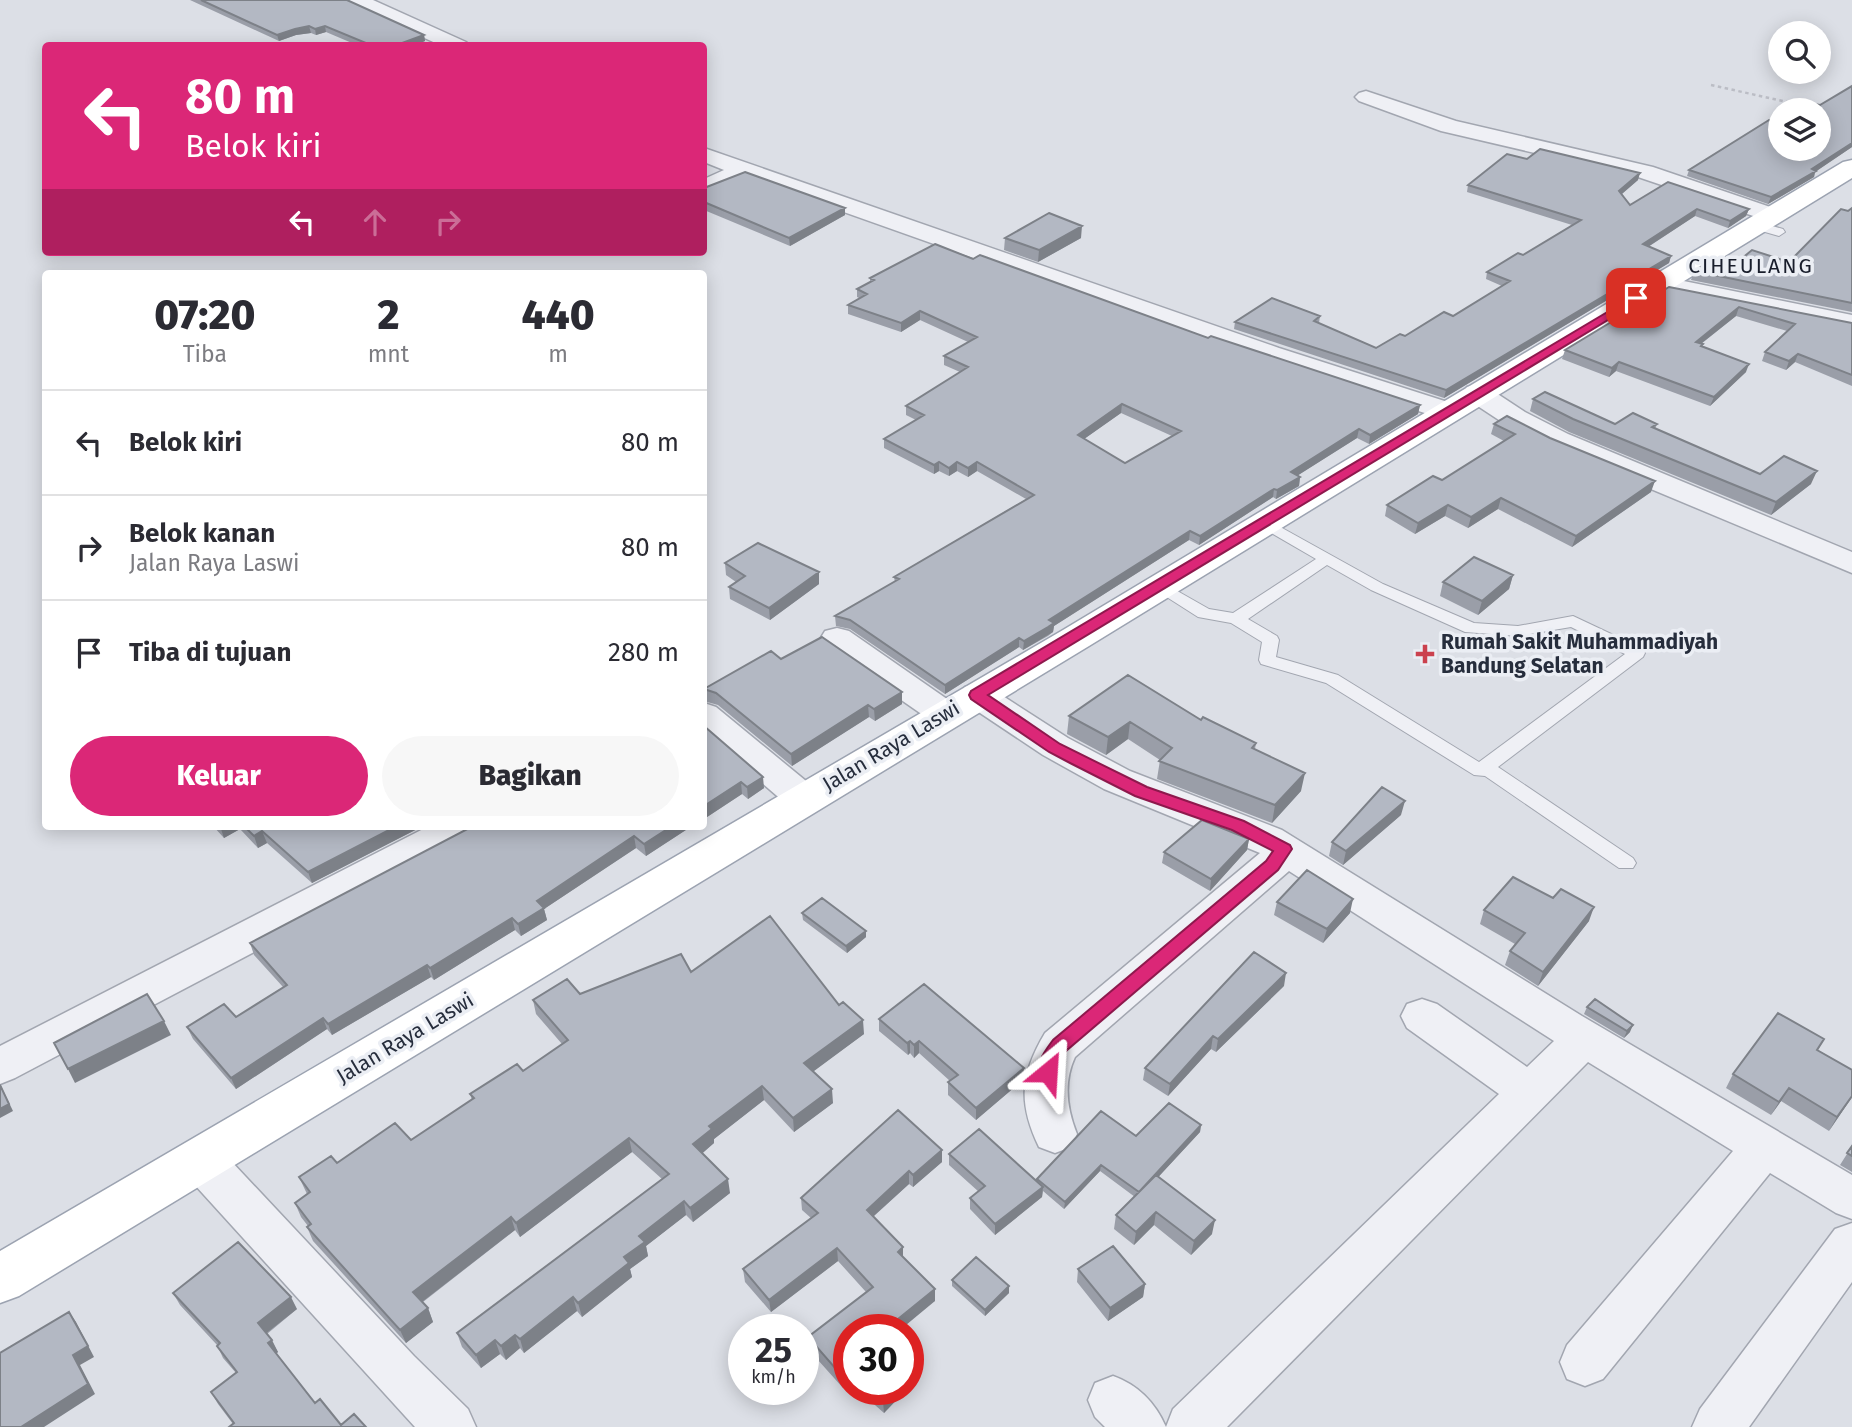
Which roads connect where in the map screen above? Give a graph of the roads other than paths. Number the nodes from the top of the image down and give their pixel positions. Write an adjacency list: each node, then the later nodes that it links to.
1 (357, 0): 2 (street)
2 (450, 42)
3 (1367, 97): 8 (street)
4 (707, 156): 5 (street)
5 (742, 170): 7 (street); 11 (street)
6 (1847, 175): 8 (main road, Jalan Raya Laswi)
7 (707, 186)
8 (1769, 224): 9 (main road, Jalan Raya Laswi)
9 (1659, 284): 10 (street); 11 (main road, Jalan Raya Laswi)
10 (1852, 323)
11 (1461, 403): 12 (main road, Jalan Raya Laswi); 14 (street)
12 (1264, 523): 13 (lane); 15 (main road, Jalan Raya Laswi)
13 (1326, 559): 16 (lane); 20 (lane)
14 (1852, 563)
15 (1159, 587): 16 (lane); 18 (main road, Jalan Raya Laswi)
16 (1236, 620): 20 (lane)
17 (837, 639): 18 (street)
18 (961, 704): 21 (main road, Jalan Raya Laswi); 23 (street)
19 (707, 718): 21 (street)
20 (1485, 767): 24 (lane)
21 (804, 799): 31 (main road, Jalan Raya Laswi)
22 (453, 830): 27 (street)
23 (1284, 849): 26 (street); 29 (street)
24 (1626, 863)
25 (1422, 1016): 28 (street)
26 (1584, 1038): 28 (street); 30 (street)
27 (0, 1066)
28 (1530, 1092): 37 (street)
29 (1055, 1134)
30 (1765, 1146): 32 (street); 35 (street)
31 (200, 1160): 34 (main road, Jalan Raya Laswi); 36 (street)
32 (1852, 1199)
33 (1852, 1244): 38 (street)
34 (0, 1279)
35 (1585, 1362)
36 (450, 1427)
37 (1191, 1427)
38 (1718, 1427)

